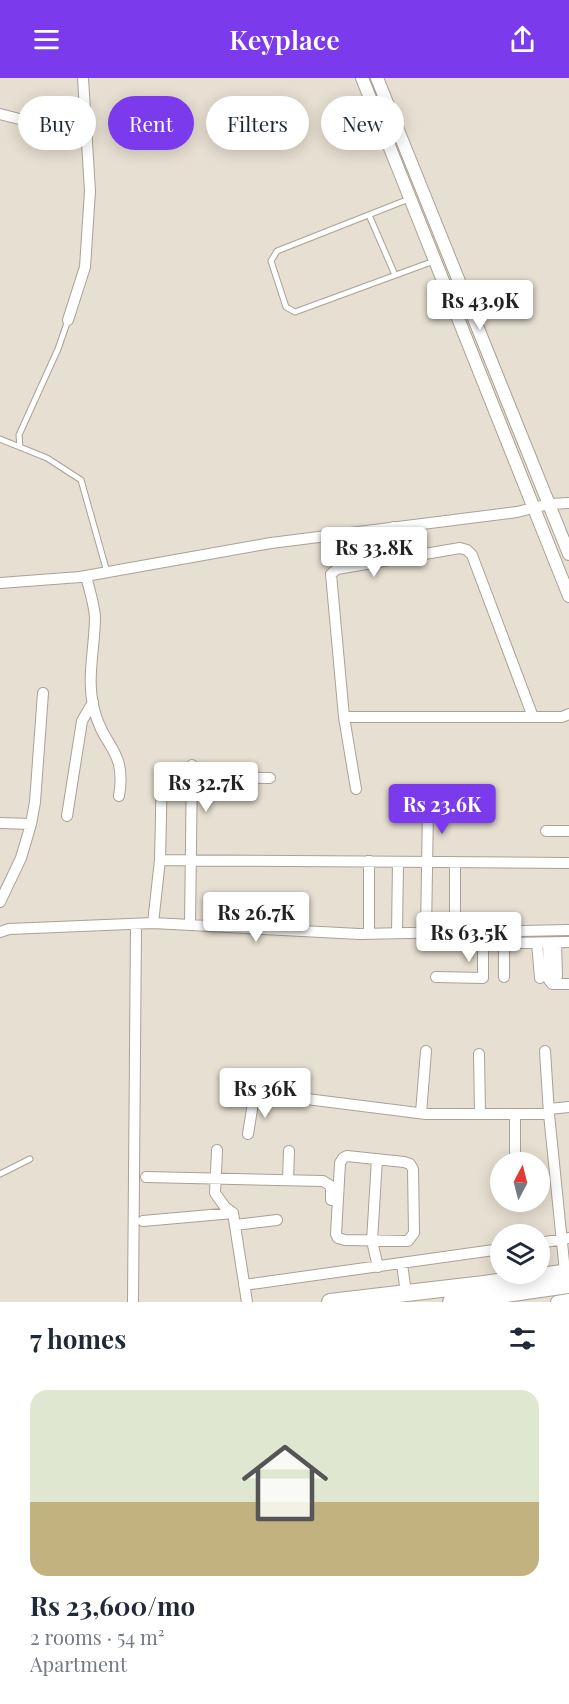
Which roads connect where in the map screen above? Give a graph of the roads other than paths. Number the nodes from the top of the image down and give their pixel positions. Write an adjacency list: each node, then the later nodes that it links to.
1 (83, 78): 10 (street)
2 (362, 78): 6 (street)
3 (377, 78): 13 (street)
4 (0, 114): 5 (street)
5 (18, 119)
6 (411, 199): 7 (lane); 8 (street)
7 (369, 215): 9 (lane); 9 (lane)
8 (436, 260): 9 (lane); 15 (street)
9 (394, 275)
10 (68, 320): 12 (lane)
11 (0, 439): 12 (lane)
12 (20, 447): 19 (lane)
13 (549, 504): 14 (street); 15 (street); 17 (street)
14 (569, 504)
15 (533, 509): 16 (street); 22 (street)
16 (393, 527): 18 (street); 19 (street)
17 (569, 554)
18 (401, 559): 26 (street); 27 (street)
19 (106, 572): 20 (street)
20 (86, 576): 21 (street); 24 (street)
21 (0, 583)
22 (569, 596)
23 (43, 693): 37 (street)
24 (93, 702): 33 (street); 35 (street)
25 (569, 714): 27 (street)
26 (344, 717): 27 (street); 32 (street)
27 (533, 717)
28 (192, 765): 30 (street)
29 (162, 770): 40 (street)
30 (192, 777): 31 (street); 41 (street)
31 (270, 778)
32 (356, 789)
33 (118, 796)
34 (428, 808): 43 (street)
35 (67, 816)
36 (0, 823): 37 (street)
37 (32, 824): 47 (street)
38 (546, 831): 39 (street)
39 (569, 831)
40 (160, 860): 41 (street); 49 (street)
41 (191, 861): 42 (street); 50 (street)
42 (369, 861): 44 (street); 56 (street)
43 (426, 861): 44 (street); 45 (street); 54 (street)
44 (398, 862): 57 (street)
45 (455, 862): 46 (street); 55 (street)
46 (569, 863)
47 (0, 902)
48 (136, 924): 49 (street); 53 (street); 98 (street)
49 (153, 924): 50 (street)
50 (190, 925): 56 (street)
51 (569, 930): 52 (street)
52 (483, 931): 55 (street); 61 (street)
53 (0, 932)
54 (426, 932): 55 (street); 57 (street)
55 (455, 932)
56 (369, 933): 57 (street)
57 (397, 933)
58 (569, 942): 59 (street)
59 (547, 943): 60 (street); 62 (street); 63 (street); 64 (street)
60 (557, 976)
61 (436, 977)
62 (504, 977)
63 (540, 978)
64 (569, 984)
65 (426, 1051): 70 (street)
66 (545, 1051): 69 (street)
67 (479, 1054): 71 (street)
68 (569, 1107): 69 (street)
69 (549, 1111): 72 (street); 88 (street)
70 (421, 1113): 71 (street); 73 (street)
71 (480, 1114): 72 (street)
72 (515, 1114): 76 (street)
73 (248, 1134)
74 (217, 1150): 81 (street)
75 (289, 1150): 82 (street)
76 (515, 1152)
77 (30, 1159): 79 (lane)
78 (377, 1159): 89 (street); 89 (street); 89 (street)
79 (0, 1174)
80 (146, 1177): 81 (street)
81 (217, 1179): 82 (street); 83 (street)
82 (288, 1180): 84 (street)
83 (233, 1213): 86 (street); 87 (street)
84 (331, 1216)
85 (277, 1220): 87 (street)
86 (143, 1221)
87 (235, 1225): 95 (street)
88 (565, 1239): 90 (street); 94 (street)
89 (372, 1241): 93 (street)
90 (550, 1241)
91 (490, 1251): 92 (street)
92 (402, 1264): 93 (street); 96 (street)
93 (378, 1267): 95 (street)
94 (568, 1276): 96 (main road); 101 (main road)
95 (244, 1285): 99 (street)
96 (406, 1293): 100 (main road)
97 (569, 1300): 102 (street)
98 (133, 1302)
99 (247, 1302)
100 (330, 1302)
101 (451, 1302)
102 (557, 1302)

